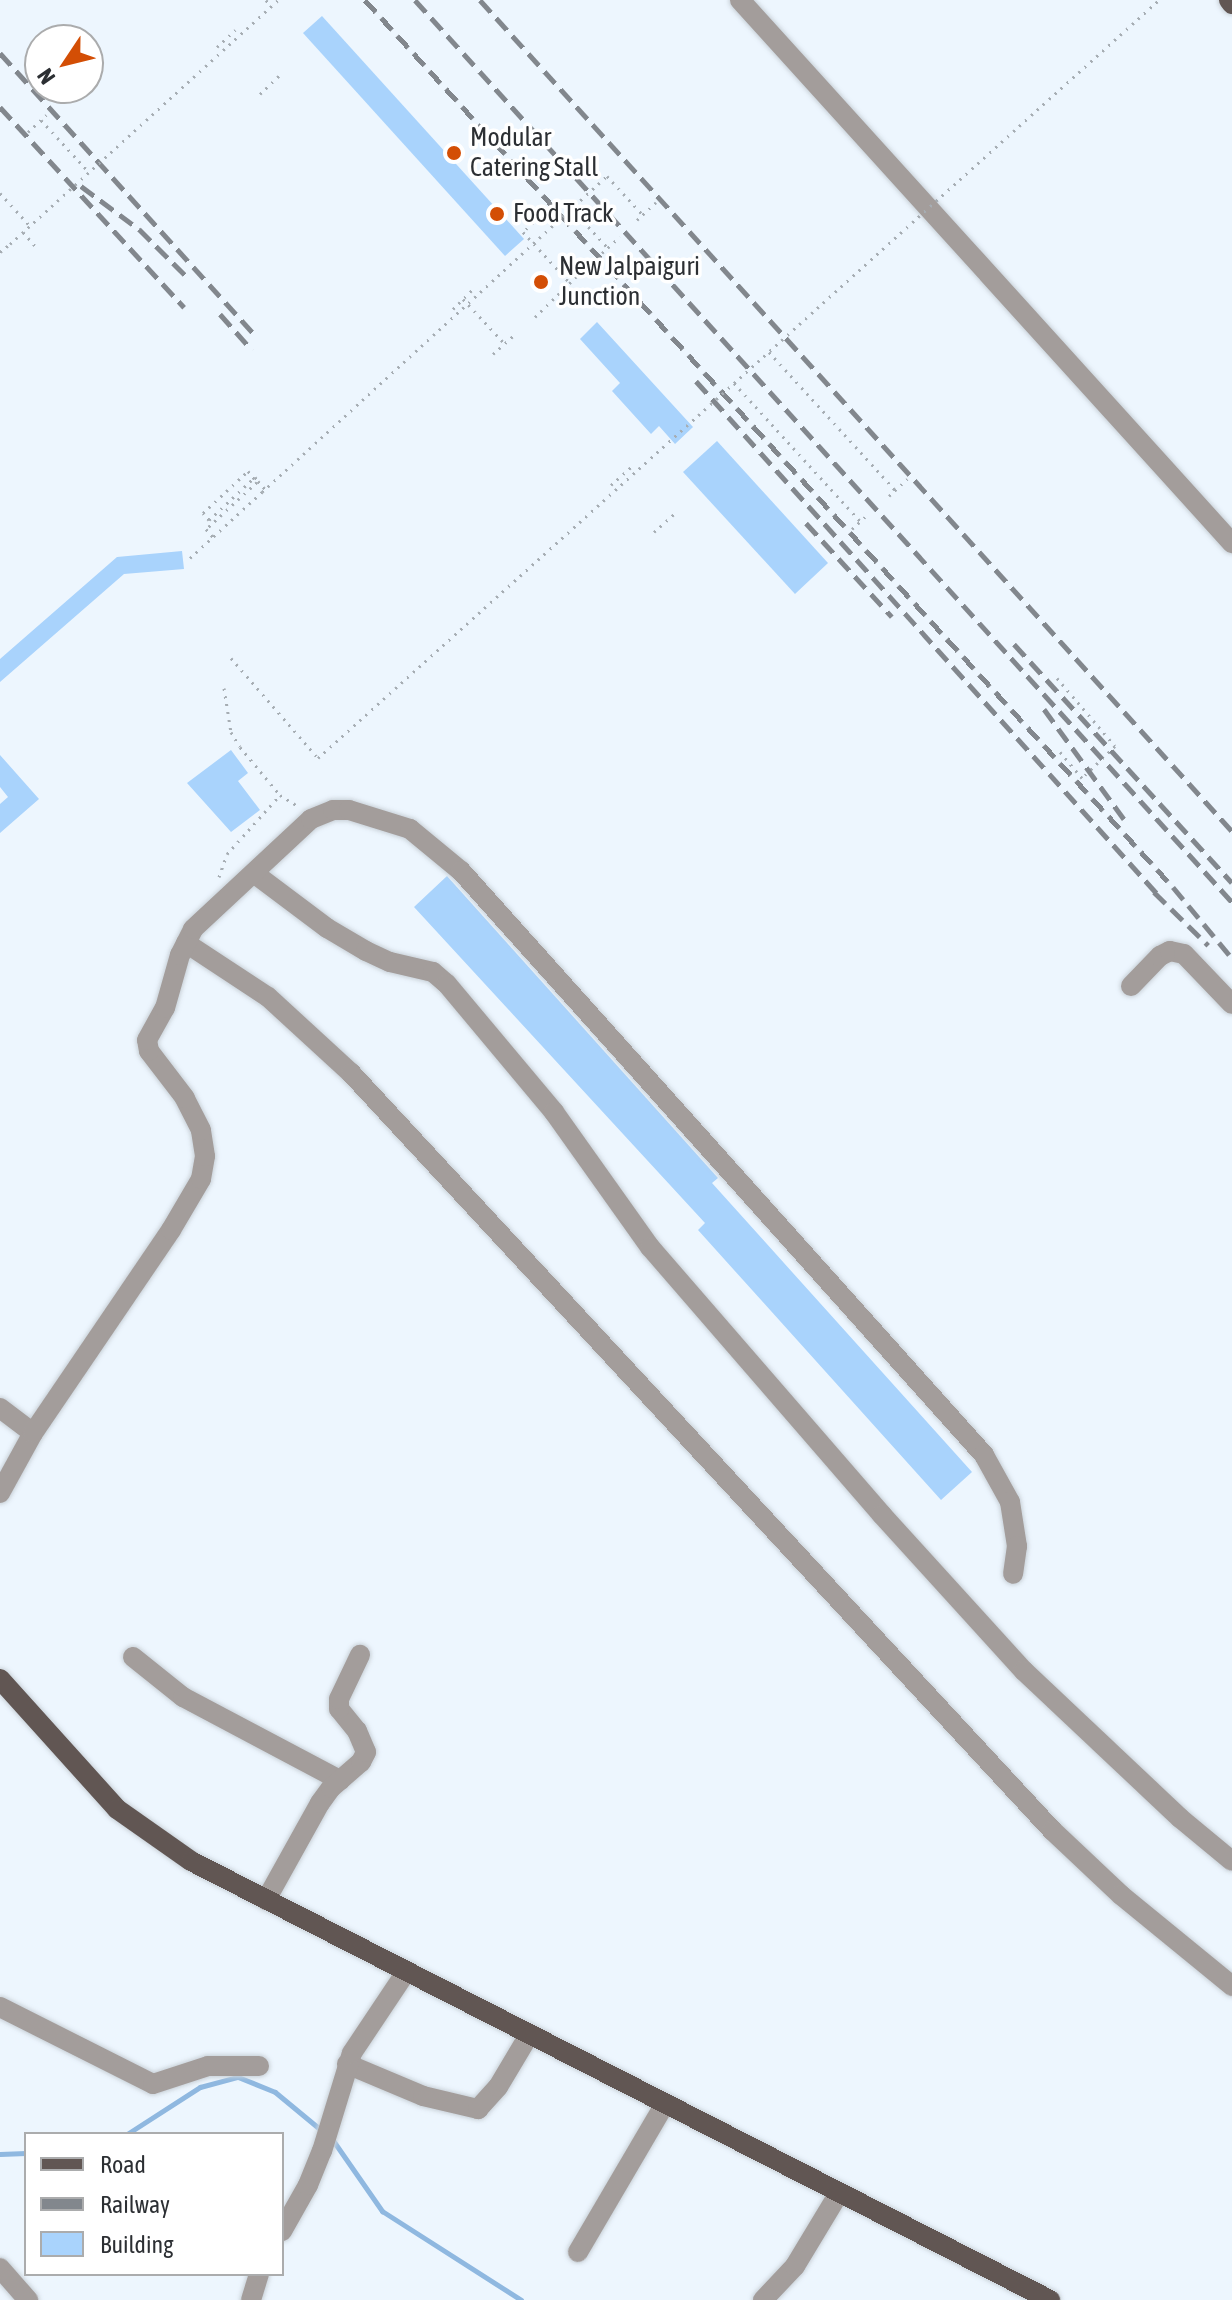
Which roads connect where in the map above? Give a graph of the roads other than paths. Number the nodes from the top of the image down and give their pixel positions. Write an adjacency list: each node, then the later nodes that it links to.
1 (740, 0): 2 (street)
2 (1232, 543)
3 (255, 874): 4 (street); 10 (street); 15 (street)
4 (186, 943): 8 (street); 18 (street)
5 (1131, 986): 6 (street)
6 (1232, 1004)
7 (0, 1408): 8 (street)
8 (33, 1433): 9 (street)
9 (0, 1493)
10 (1013, 1574)
11 (360, 1655): 14 (street)
12 (133, 1657): 14 (street)
13 (1, 1682): 16 (main road)
14 (340, 1780): 16 (street)
15 (1232, 1861)
16 (266, 1900): 17 (main road)
17 (406, 1972): 20 (main road); 21 (street)
18 (1232, 1986)
19 (0, 2007): 22 (street)
20 (529, 2035): 21 (street); 23 (main road)
21 (347, 2064): 25 (street)
22 (259, 2066)
23 (665, 2104): 24 (main road); 26 (street)
24 (839, 2193): 31 (street); 32 (main road)
25 (284, 2227)
26 (578, 2252)
27 (0, 2268): 29 (street)
28 (258, 2276): 30 (street)
29 (28, 2300)
30 (251, 2300)
31 (763, 2300)
32 (1050, 2300)

